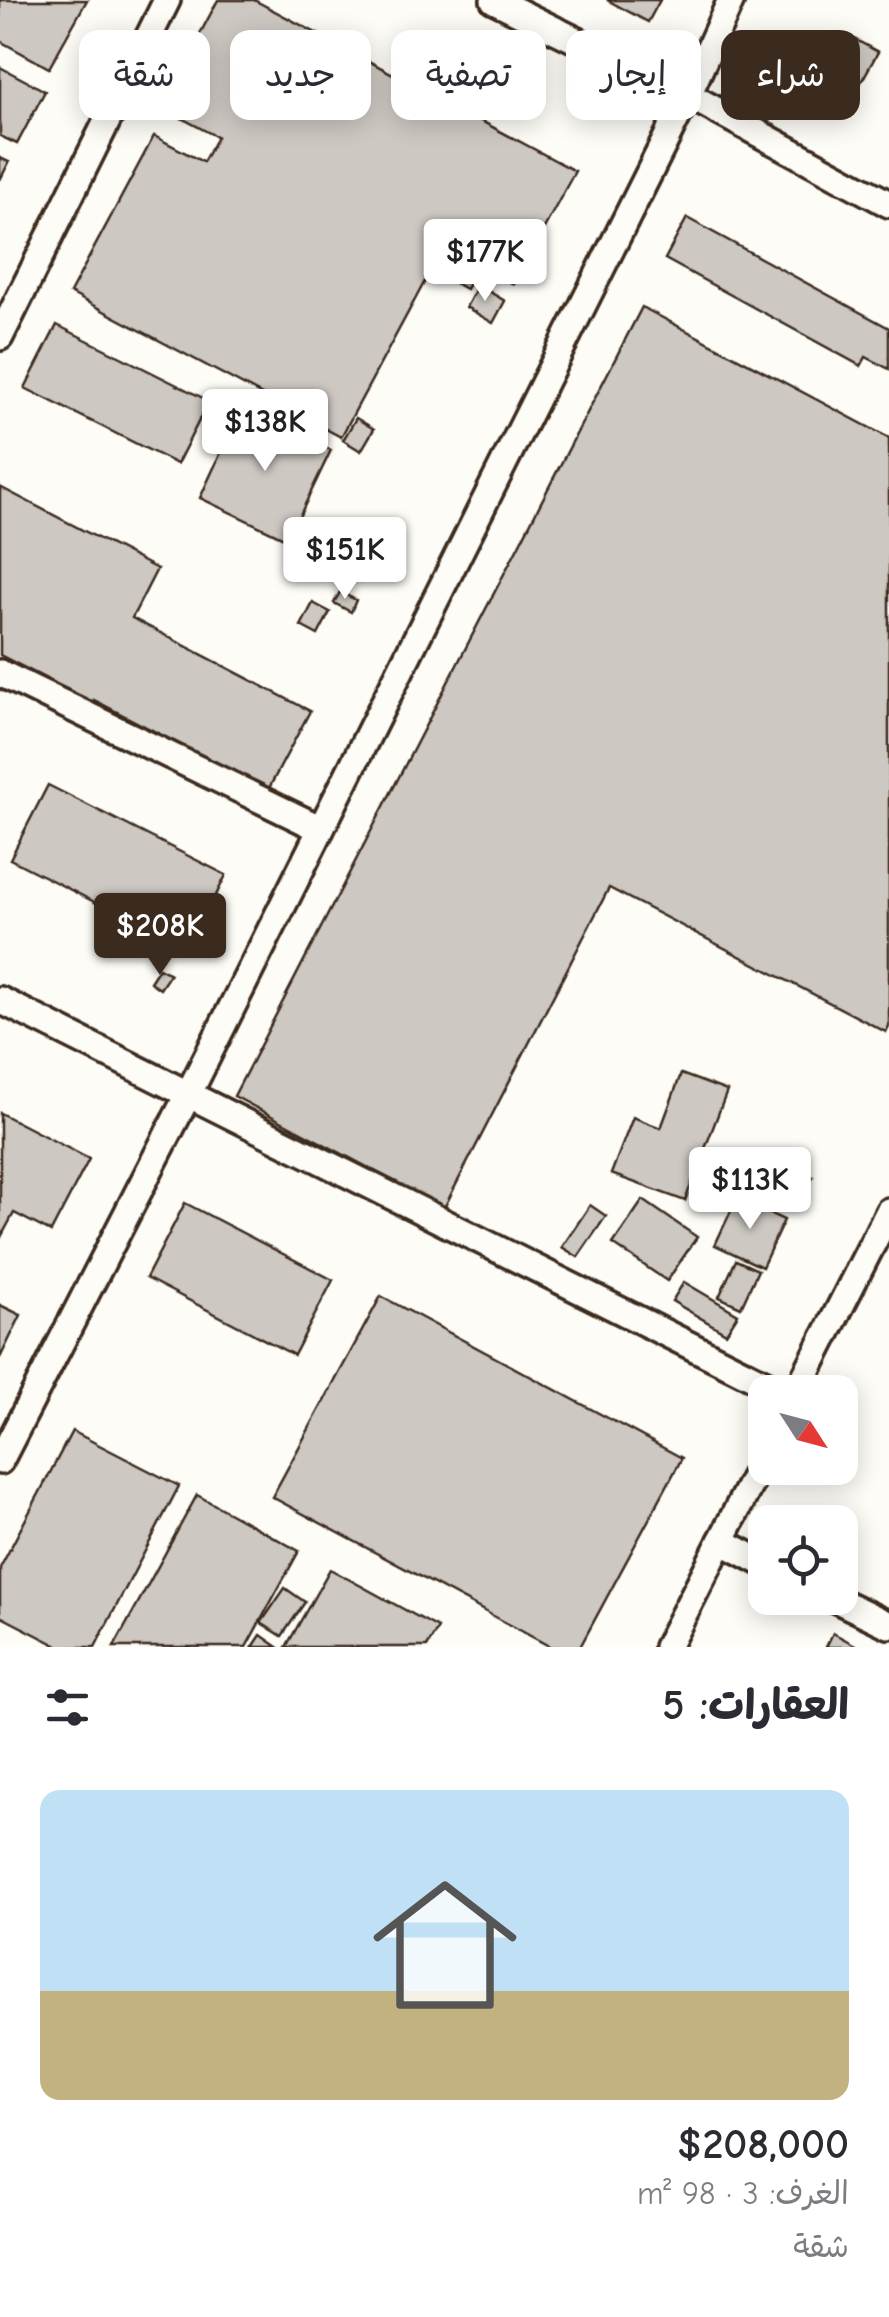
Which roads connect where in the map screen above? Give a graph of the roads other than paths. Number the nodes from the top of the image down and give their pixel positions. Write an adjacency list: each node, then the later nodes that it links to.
1 (168, 0): 9 (street)
2 (494, 0): 4 (street)
3 (731, 0): 5 (street)
4 (566, 35)
5 (701, 66)
6 (701, 102): 8 (street)
7 (676, 120): 11 (street)
8 (889, 204)
9 (0, 337)
10 (0, 673): 11 (street)
11 (322, 829): 13 (street)
12 (0, 1000): 13 (street)
13 (188, 1096): 15 (street); 17 (street)
14 (889, 1211): 16 (street)
15 (749, 1375)
16 (806, 1375)
17 (0, 1462)
18 (749, 1485): 19 (street)
19 (720, 1541): 20 (street); 23 (street)
20 (748, 1555)
21 (858, 1610): 22 (street)
22 (889, 1626)
23 (666, 1647)

